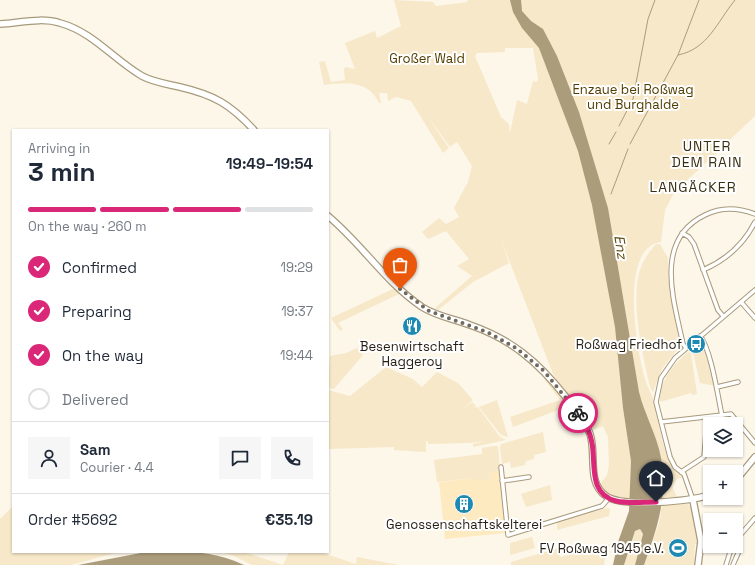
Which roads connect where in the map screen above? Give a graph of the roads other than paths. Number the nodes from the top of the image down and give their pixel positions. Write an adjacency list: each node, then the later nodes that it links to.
1 (0, 24): 2 (street)
2 (253, 129)
3 (755, 214): 6 (street)
4 (329, 217): 29 (street)
5 (755, 222): 7 (street)
6 (682, 233): 7 (street); 13 (street)
7 (703, 270): 10 (street)
8 (755, 290): 9 (street)
9 (741, 302): 10 (street); 11 (street)
10 (723, 316): 12 (street)
11 (755, 318)
12 (700, 336): 13 (street); 15 (street)
13 (686, 348): 19 (street)
14 (738, 382): 15 (street)
15 (717, 387): 16 (street)
16 (722, 416): 17 (street); 20 (street)
17 (716, 417)
18 (703, 419): 19 (street)
19 (661, 422): 24 (street)
20 (755, 443)
21 (704, 457): 24 (street)
22 (755, 457): 25 (street)
23 (501, 467): 27 (street)
24 (681, 472): 30 (street)
25 (743, 472)
26 (529, 477): 27 (street)
27 (502, 481): 29 (street)
28 (703, 497): 30 (street)
29 (609, 498): 30 (street)
30 (693, 500): 33 (street)
31 (755, 518): 32 (street)
32 (743, 532)
33 (701, 541): 36 (street)
34 (730, 553): 37 (street)
35 (738, 553): 38 (street)
36 (698, 565)
37 (726, 565)
38 (733, 565)

